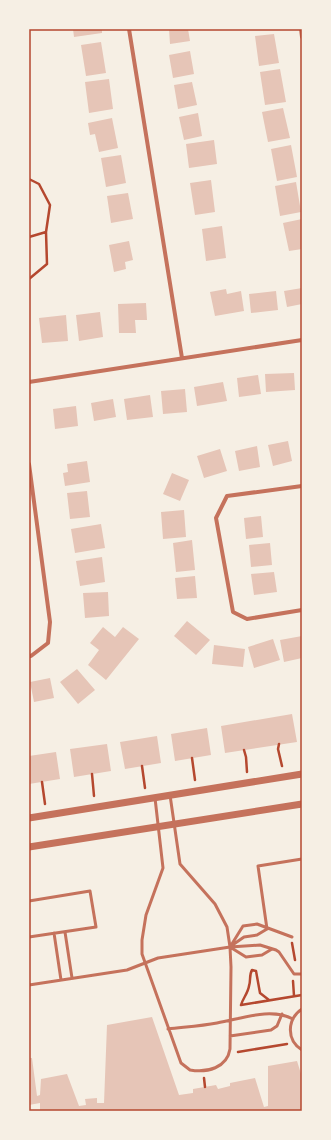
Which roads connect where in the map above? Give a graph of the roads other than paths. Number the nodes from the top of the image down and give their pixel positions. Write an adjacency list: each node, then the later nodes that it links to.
1 (129, 29): 5 (street)
2 (301, 29): 3 (street)
3 (302, 37)
4 (302, 340): 5 (street)
5 (182, 358): 6 (street)
6 (29, 382)
7 (29, 464): 10 (street)
8 (302, 486): 9 (street)
9 (302, 610)
10 (29, 656)
11 (302, 774): 12 (street)
12 (170, 795): 13 (street); 16 (lane)
13 (155, 798): 15 (street); 17 (lane)
14 (302, 804): 16 (street)
15 (29, 818)
16 (174, 824): 17 (street); 26 (lane)
17 (158, 826): 18 (street); 28 (lane)
18 (29, 847)
19 (302, 859): 21 (lane)
20 (29, 901): 22 (lane)
21 (267, 929): 25 (lane); 26 (lane); 26 (lane)
22 (65, 932): 23 (lane); 30 (lane)
23 (54, 934): 24 (lane); 31 (lane)
24 (29, 937)
25 (292, 937)
26 (230, 947): 27 (lane); 27 (lane); 28 (lane); 36 (lane)
27 (272, 949): 29 (lane)
28 (145, 964): 30 (lane); 37 (lane)
29 (302, 974)
30 (72, 978): 31 (lane)
31 (61, 980): 32 (lane)
32 (29, 985)
33 (302, 1009): 35 (lane)
34 (282, 1014): 35 (lane); 36 (lane); 38 (lane)
35 (292, 1019): 39 (lane)
36 (230, 1020): 37 (lane); 38 (lane)
37 (168, 1029): 38 (lane)
38 (230, 1036)
39 (302, 1050)

